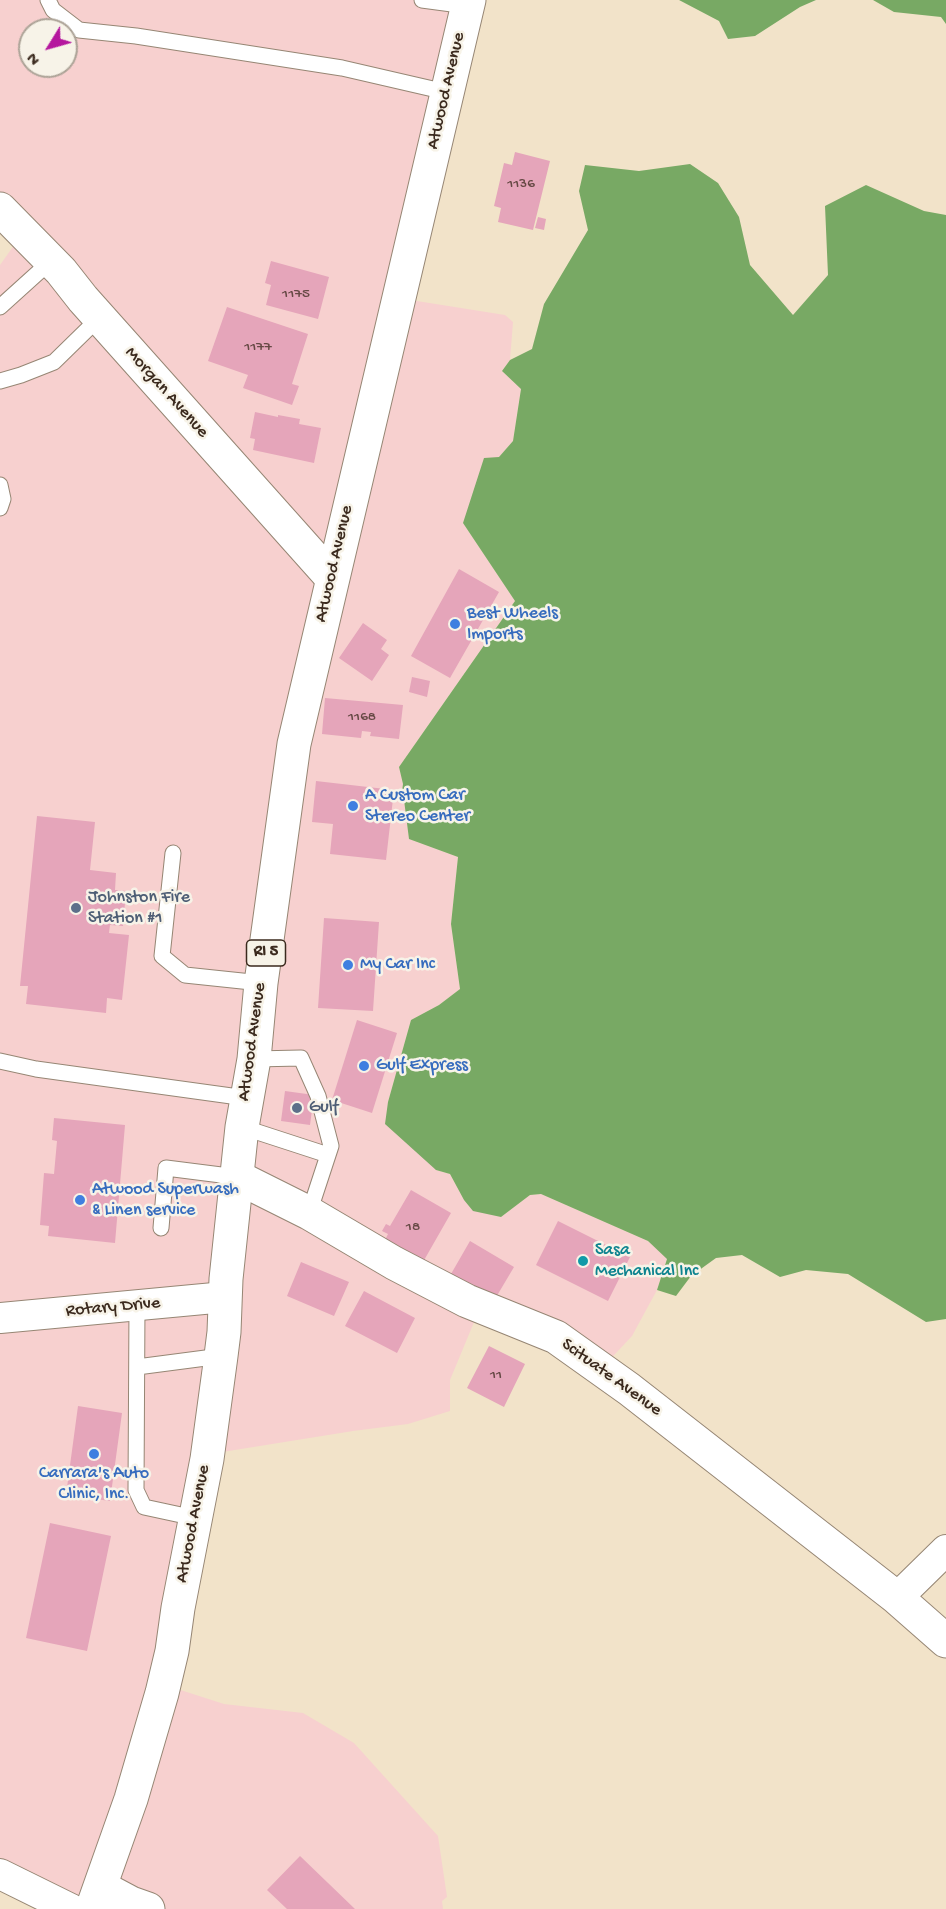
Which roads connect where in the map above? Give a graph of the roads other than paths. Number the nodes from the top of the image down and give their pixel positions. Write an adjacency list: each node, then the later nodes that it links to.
1 (48, 0): 4 (lane)
2 (422, 0): 3 (lane)
3 (468, 3): 4 (main road, Atwood Avenue / RI 5)
4 (446, 92): 12 (main road, Atwood Avenue / RI 5)
5 (0, 209): 6 (main road, Morgan Avenue)
6 (52, 260): 7 (lane); 8 (main road, Morgan Avenue)
7 (0, 307)
8 (99, 318): 9 (lane); 12 (main road, Morgan Avenue)
9 (0, 381)
10 (0, 485): 11 (lane)
11 (0, 508)
12 (332, 578): 14 (main road, Atwood Avenue / RI 5)
13 (173, 852): 14 (lane)
14 (261, 983): 15 (main road, Atwood Avenue / RI 5)
15 (254, 1059): 17 (main road, Atwood Avenue / RI 5); 18 (lane)
16 (0, 1061): 17 (lane)
17 (244, 1112): 18 (lane); 19 (main road, Atwood Avenue / RI 5)
18 (327, 1155): 20 (lane)
19 (237, 1177): 20 (main road, Scituate Avenue); 21 (lane); 22 (main road, Atwood Avenue / RI 5)
20 (309, 1213): 29 (main road, Scituate Avenue)
21 (161, 1228)
22 (225, 1297): 23 (street, Rotary Drive); 25 (main road, Atwood Avenue / RI 5)
23 (137, 1305): 24 (street, Rotary Drive); 26 (lane)
24 (0, 1318)
25 (221, 1356): 26 (lane); 27 (main road, Atwood Avenue / RI 5)
26 (137, 1367): 27 (lane)
27 (195, 1518): 32 (main road, Atwood Avenue / RI 5)
28 (946, 1550): 29 (street)
29 (897, 1598): 30 (main road, Scituate Avenue)
30 (946, 1641)
31 (0, 1874): 33 (street)
32 (96, 1898): 34 (main road)
33 (72, 1909)
34 (148, 1909)

